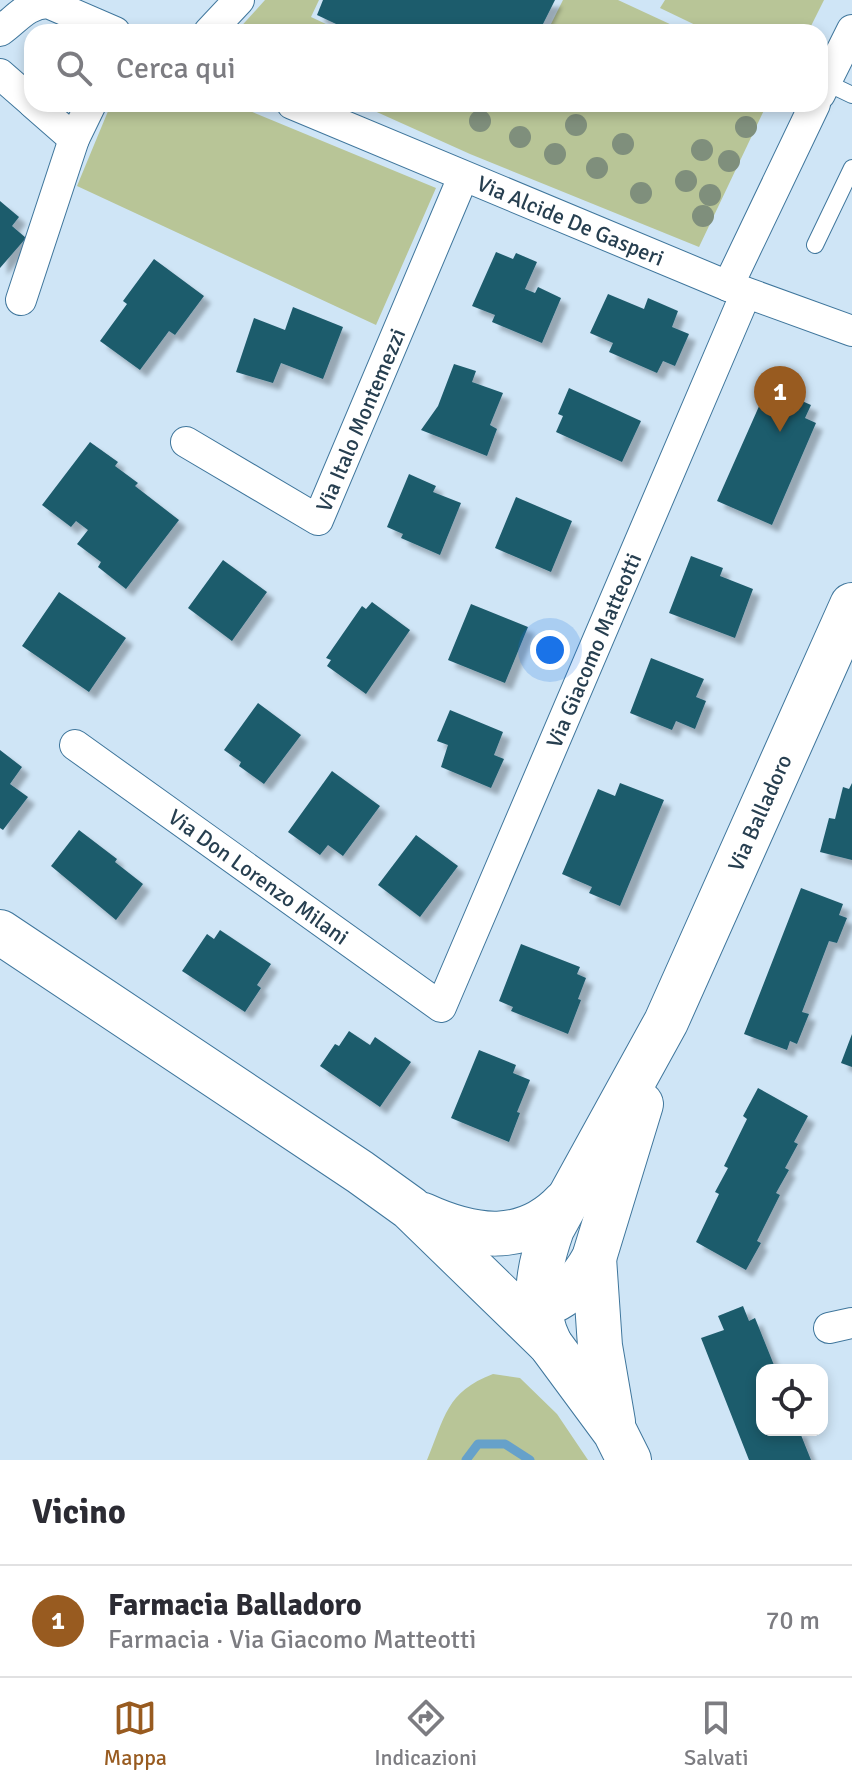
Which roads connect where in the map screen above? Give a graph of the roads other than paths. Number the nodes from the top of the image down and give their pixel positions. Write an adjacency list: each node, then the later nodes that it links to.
1 (239, 0): 3 (street)
2 (97, 24): 5 (street)
3 (216, 24)
4 (852, 30): 7 (street, Via Giacomo Matteotti)
5 (0, 31)
6 (0, 74): 8 (street)
7 (828, 94)
8 (24, 95)
9 (43, 112): 13 (street)
10 (87, 112): 13 (street)
11 (311, 112): 15 (street, Via Alcide De Gasperi)
12 (820, 112): 17 (street, Via Giacomo Matteotti)
13 (74, 139): 18 (street)
14 (852, 168): 16 (lane)
15 (463, 177): 17 (street, Via Alcide De Gasperi); 20 (street, Via Italo Montemezzi)
16 (815, 245)
17 (737, 289): 19 (street, Via Alcide De Gasperi); 24 (street, Via Giacomo Matteotti)
18 (21, 300)
19 (852, 331)
20 (186, 442)
21 (852, 605): 25 (street, Via Balladoro)
22 (75, 745): 24 (street, Via Don Lorenzo Milani)
23 (0, 932): 27 (street)
24 (441, 1007)
25 (666, 1022): 26 (street, Via Balladoro); 28 (street, Via Balladoro)
26 (565, 1202): 27 (street, Via Balladoro); 29 (street, Via Balladoro)
27 (410, 1208): 29 (street)
28 (594, 1258): 29 (street, Via Balladoro); 30 (street, Via Balladoro)
29 (533, 1318): 30 (street, Via Balladoro)
30 (622, 1446)

